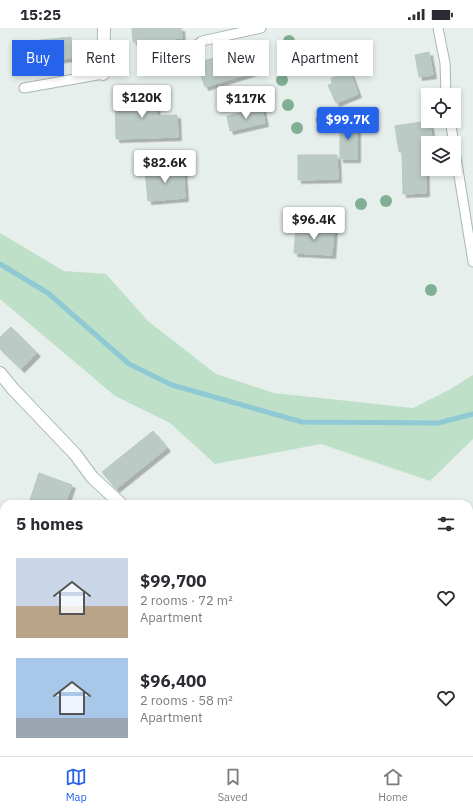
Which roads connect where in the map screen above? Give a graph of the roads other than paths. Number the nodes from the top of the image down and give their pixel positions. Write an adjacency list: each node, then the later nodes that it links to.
1 (104, 28): 4 (street)
2 (261, 28): 5 (lane)
3 (438, 28): 8 (lane)
4 (104, 40)
5 (205, 40)
6 (92, 76): 7 (lane)
7 (24, 88)
8 (446, 88)
9 (459, 176): 10 (lane)
10 (473, 262)
11 (0, 373): 12 (street)
12 (117, 500)

